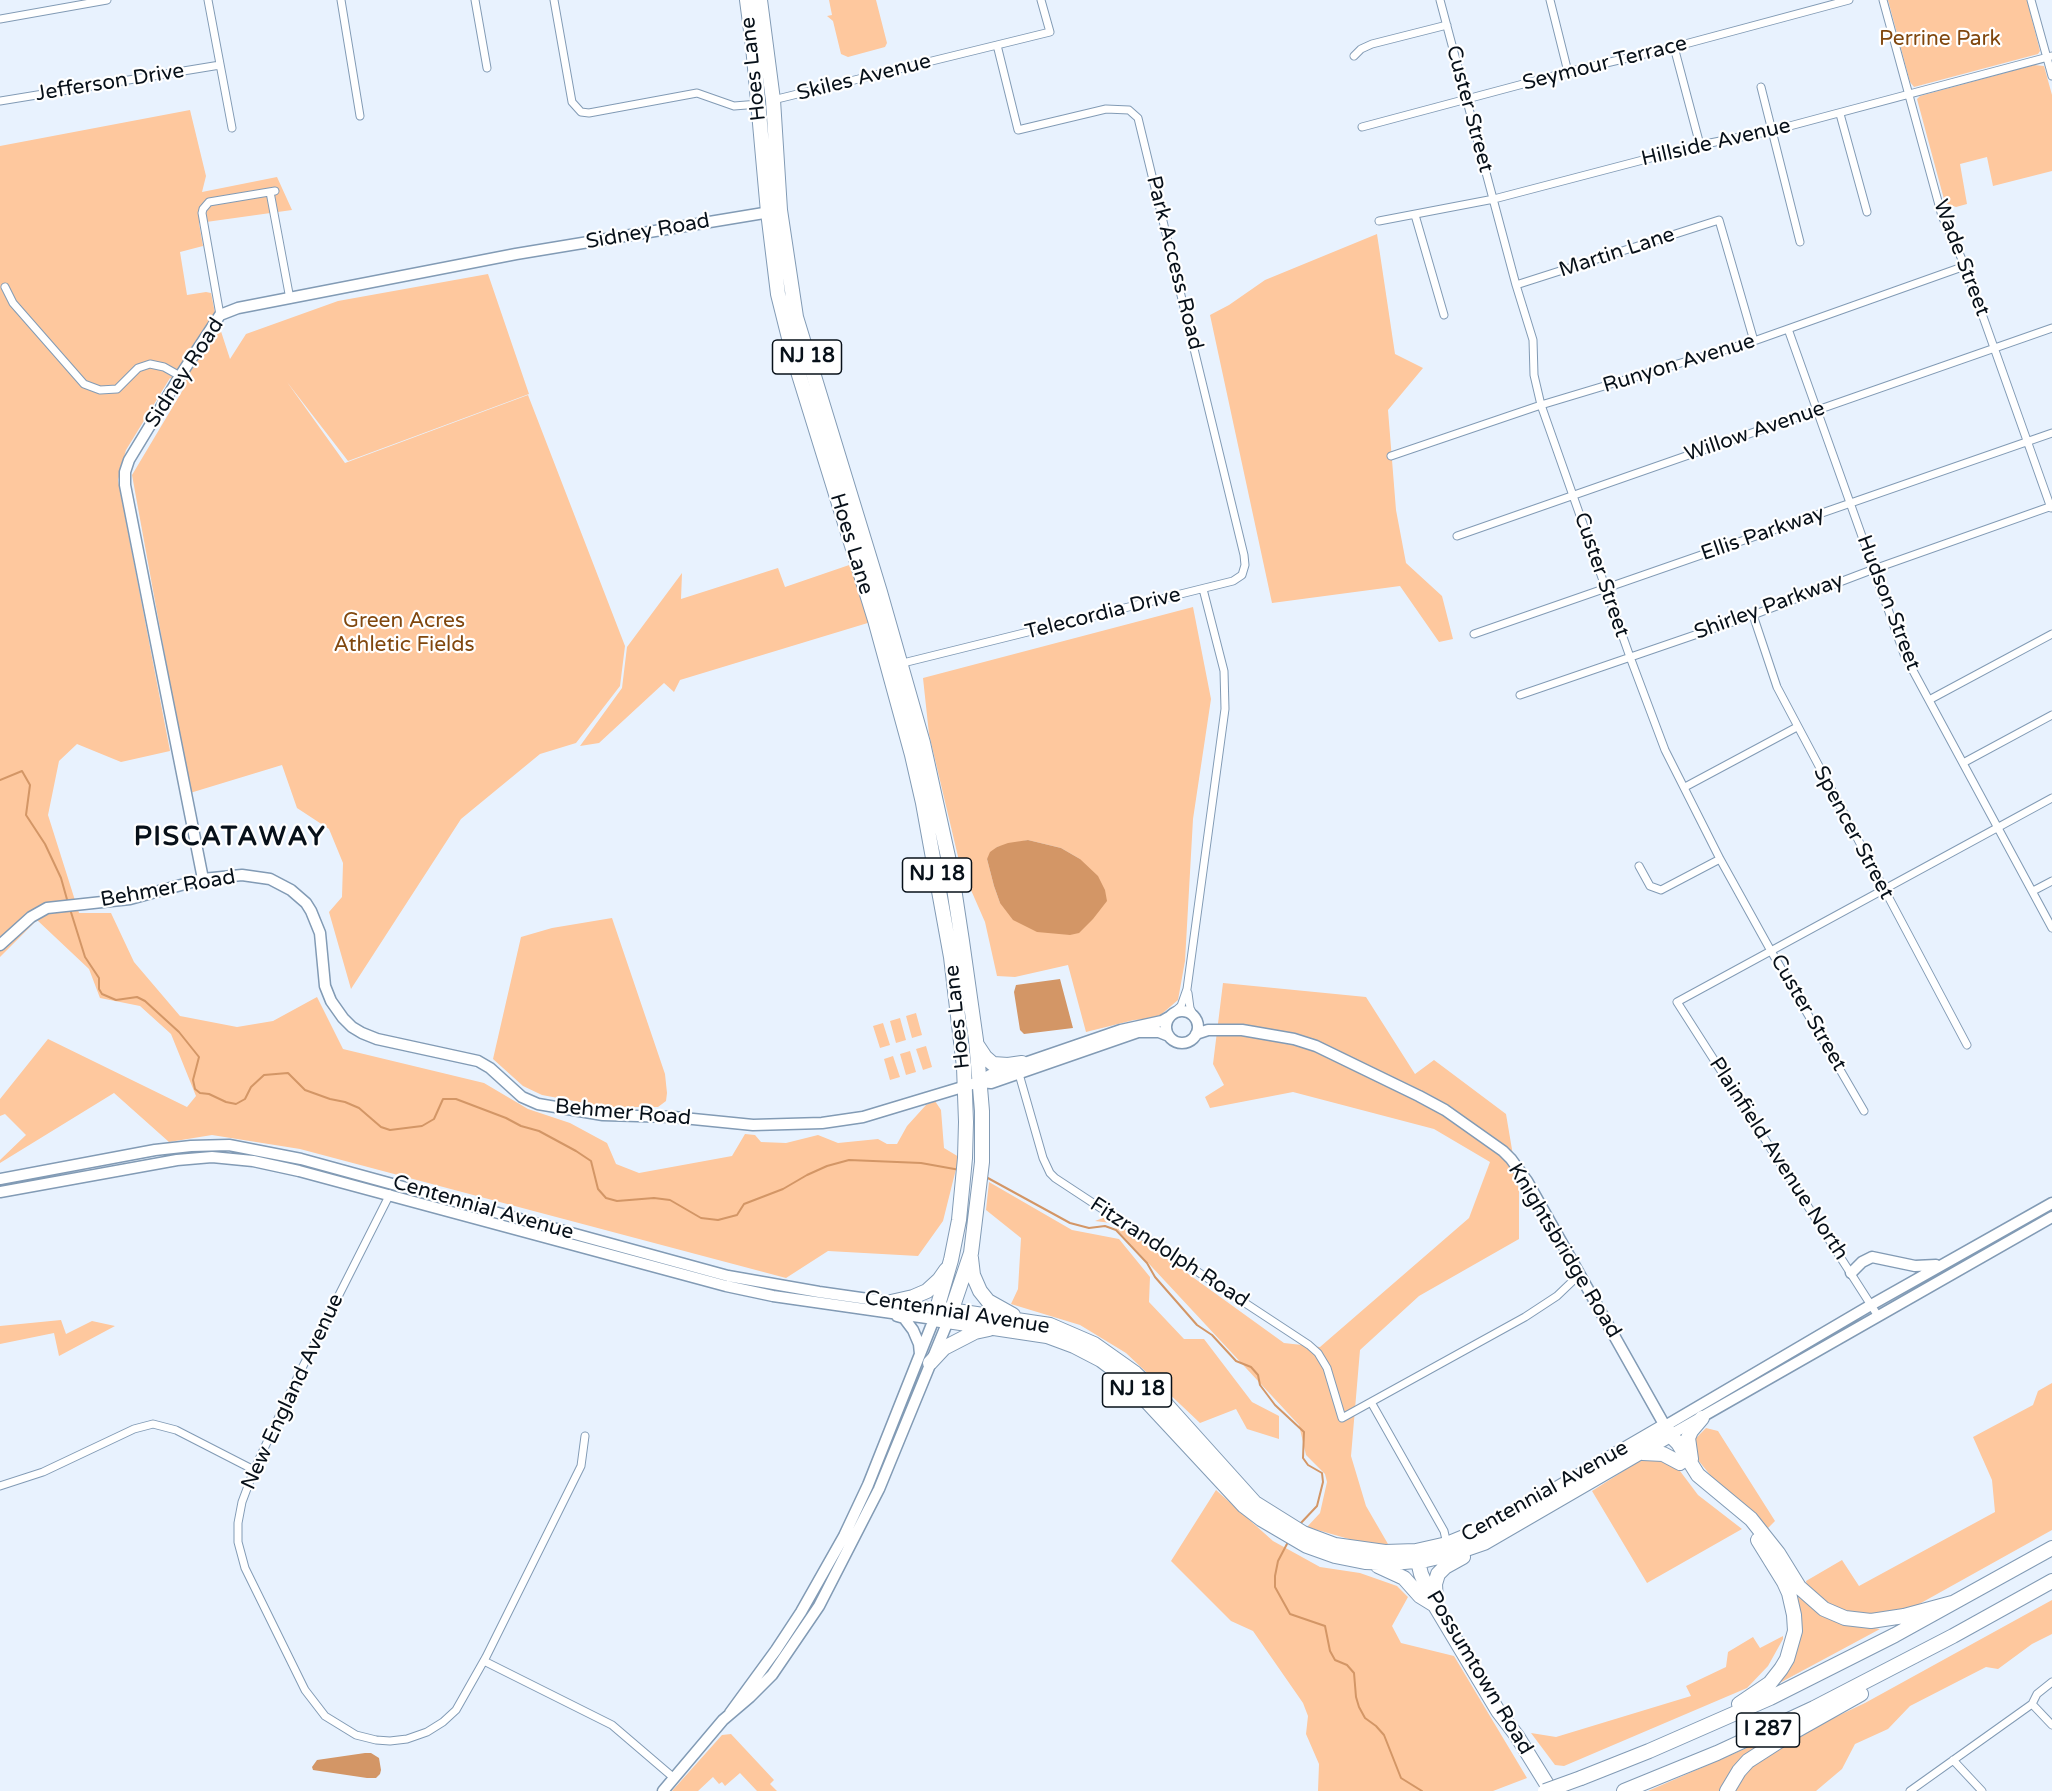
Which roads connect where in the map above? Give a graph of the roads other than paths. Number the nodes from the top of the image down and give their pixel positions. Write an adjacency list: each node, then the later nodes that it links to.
1 (107, 0): 14 (street)
2 (208, 0): 20 (street)
3 (341, 0): 31 (street)
4 (475, 0): 21 (street)
5 (554, 0): 29 (street, Skiles Avenue)
6 (747, 0): 29 (highway, Hoes Lane / NJ 18)
7 (760, 0): 26 (highway, Hoes Lane / NJ 18)
8 (1041, 0): 16 (street, Skiles Avenue)
9 (1440, 0): 15 (street, Custer Street)
10 (1550, 0): 22 (street)
11 (1849, 0): 17 (street, Seymour Terrace)
12 (1883, 0): 25 (street, Wade Street)
13 (2031, 0): 19 (street)
14 (0, 19)
15 (1447, 25): 18 (street); 27 (street, Custer Street)
16 (997, 45): 26 (street, Skiles Avenue); 64 (street, Park Access Road)
17 (1674, 47): 22 (street, Seymour Terrace); 35 (street)
18 (1354, 56)
19 (2049, 57): 23 (street); 25 (street, Hillside Avenue)
20 (220, 65): 28 (street, Jefferson Drive); 33 (street)
21 (487, 68)
22 (1568, 72): 27 (street, Seymour Terrace)
23 (2052, 76)
24 (1761, 87): 34 (street)
25 (1908, 95): 30 (street, Hillside Avenue); 42 (street, Wade Street)
26 (773, 100): 29 (street, Skiles Avenue); 37 (highway, Hoes Lane / NJ 18)
27 (1466, 100): 32 (street, Seymour Terrace); 36 (street, Custer Street)
28 (0, 101)
29 (758, 104): 37 (highway, Hoes Lane / NJ 18)
30 (1840, 114): 34 (street, Hillside Avenue); 38 (street)
31 (360, 116)
32 (1362, 127)
33 (231, 128)
34 (1771, 131): 35 (street, Hillside Avenue); 41 (street)
35 (1700, 145): 36 (street, Hillside Avenue)
36 (1494, 199): 39 (street, Hillside Avenue); 43 (street, Custer Street)
37 (774, 211): 45 (main road, Sidney Road); 69 (highway, Hoes Lane / NJ 18)
38 (1867, 212)
39 (1415, 215): 40 (street, Hillside Avenue); 47 (street)
40 (1378, 221)
41 (1800, 242)
42 (1965, 266): 49 (street, Runyon Avenue); 51 (street, Wade Street)
43 (1516, 285): 50 (street, Martin Lane); 53 (street, Custer Street)
44 (5, 287): 52 (street)
45 (290, 299): 46 (main road, Sidney Road); 46 (street)
46 (220, 315): 52 (main road, Sidney Road)
47 (1444, 315)
48 (2052, 328): 51 (street, Willow Avenue)
49 (1788, 329): 50 (street, Runyon Avenue); 54 (street, Hudson Street)
50 (1754, 341): 53 (street, Runyon Avenue)
51 (1995, 348): 54 (street, Willow Avenue); 56 (street, Wade Street)
52 (180, 375): 80 (main road, Sidney Road)
53 (1541, 405): 57 (street, Runyon Avenue); 58 (street, Custer Street)
54 (1817, 410): 58 (street, Willow Avenue); 59 (street, Hudson Street)
55 (2052, 433): 56 (street, Ellis Parkway)
56 (2027, 441): 59 (street, Ellis Parkway); 60 (street, Wade Street)
57 (1391, 456)
58 (1574, 495): 61 (street, Willow Avenue); 63 (street, Custer Street)
59 (1850, 503): 62 (street, Hudson Street); 63 (street, Ellis Parkway)
60 (2052, 508): 62 (street, Shirley Parkway)
61 (1457, 536)
62 (1874, 569): 65 (street, Shirley Parkway); 71 (street, Hudson Street)
63 (1607, 588): 66 (street, Ellis Parkway); 68 (street, Custer Street)
64 (1203, 589): 69 (street, Telecordia Drive); 87 (street, Telecordia Drive)
65 (1753, 615): 68 (street, Shirley Parkway); 73 (street, Spencer Street)
66 (1474, 634)
67 (2052, 634): 71 (street)
68 (1630, 657): 70 (street, Shirley Parkway); 75 (street, Custer Street)
69 (895, 665): 93 (highway, Hoes Lane / NJ 18); 96 (highway, Hoes Lane / NJ 18)
70 (1520, 695)
71 (1929, 700): 74 (street, Hudson Street)
72 (2052, 715): 74 (street)
73 (1797, 727): 75 (street); 82 (street, Spencer Street)
74 (1963, 763): 77 (street, Hudson Street)
75 (1685, 788): 78 (street, Custer Street)
76 (2052, 798): 77 (street)
77 (1998, 827): 82 (street); 83 (street, Hudson Street)
78 (1720, 859): 79 (street); 86 (street, Custer Street)
79 (1639, 866)
80 (203, 879): 85 (main road, Behmer Road); 96 (main road, Behmer Road)
81 (2052, 880): 83 (street)
82 (1885, 891): 86 (street); 94 (street, Spencer Street)
83 (2033, 891): 84 (street, Hudson Street)
84 (2052, 928)
85 (0, 945)
86 (1771, 951): 97 (street, Custer Street); 107 (street, Plainfield Avenue North)
87 (1187, 989): 88 (street, Telecordia Drive); 89 (street, Telecordia Drive)
88 (1171, 1015): 89 (main road); 92 (main road); 95 (main road)
89 (1195, 1018): 90 (main road, Knightsbridge Road); 91 (main road)
90 (1222, 1029): 91 (main road, Knightsbridge Road); 108 (main road, Knightsbridge Road)
91 (1196, 1034): 92 (main road)
92 (1169, 1036): 95 (main road)
93 (976, 1040): 95 (highway); 96 (highway, Hoes Lane / NJ 18)
94 (1967, 1045)
95 (1020, 1068): 96 (main road); 116 (street, Fitzrandolph Road)
96 (972, 1084): 104 (highway, NJ 18); 105 (highway, NJ 18)
97 (1864, 1111)
98 (0, 1179): 99 (main road, Centennial Avenue)
99 (395, 1183): 101 (street, New England Avenue); 110 (main road, Centennial Avenue)
100 (0, 1192): 101 (main road, Centennial Avenue)
101 (389, 1196): 110 (main road, Centennial Avenue); 122 (street, New England Avenue)
102 (2052, 1203): 106 (main road, Centennial Avenue)
103 (2052, 1217): 112 (main road, Centennial Avenue)
104 (971, 1253): 111 (highway); 113 (highway, NJ 18)
105 (951, 1260): 110 (highway); 111 (highway, NJ 18)
106 (1945, 1263): 107 (main road); 109 (main road, Centennial Avenue)
107 (1851, 1273): 109 (street, Plainfield Avenue North)
108 (1580, 1274): 116 (street); 118 (main road, Knightsbridge Road)
109 (1871, 1305): 112 (street, Plainfield Avenue North); 118 (main road, Centennial Avenue)
110 (890, 1307): 111 (main road, Centennial Avenue); 115 (main road)
111 (943, 1315): 113 (highway, Centennial Avenue); 114 (highway, Centennial Avenue / NJ 18); 115 (main road)
112 (1878, 1316): 117 (main road, Centennial Avenue)
113 (1026, 1321): 124 (highway, Centennial Avenue / NJ 18)
114 (995, 1327): 115 (highway); 124 (highway, Centennial Avenue / NJ 18)
115 (925, 1359): 141 (main road)
116 (1371, 1402): 127 (street)
117 (1702, 1418): 118 (main road, Centennial Avenue); 121 (highway)
118 (1667, 1431): 120 (highway, Centennial Avenue); 121 (highway); 127 (highway, Centennial Avenue)
119 (585, 1436): 135 (street, New England Avenue)
120 (1640, 1453): 121 (highway); 126 (highway, Centennial Avenue)
121 (1686, 1465): 132 (highway); 138 (highway)
122 (254, 1470): 123 (street); 135 (street, New England Avenue)
123 (0, 1485)
124 (1288, 1530): 125 (highway, Centennial Avenue / NJ 18)
125 (1301, 1537): 129 (highway, Centennial Avenue / NJ 18); 130 (highway, Centennial Avenue / NJ 18)
126 (1484, 1543): 129 (highway, Centennial Avenue); 133 (highway)
127 (1447, 1544): 129 (highway, Centennial Avenue)
128 (2052, 1548): 132 (highway, I 287)
129 (1417, 1556): 130 (highway, Centennial Avenue / NJ 18); 133 (highway, Possumtown Road)
130 (1365, 1562): 133 (highway)
131 (2052, 1581): 134 (highway, I 287)
132 (1952, 1604): 138 (highway, I 287)
133 (1436, 1607): 144 (highway, Possumtown Road)
134 (1908, 1659): 145 (highway, I 287); 146 (highway)
135 (484, 1660): 141 (street)
136 (2052, 1682): 137 (street)
137 (2032, 1704): 139 (street); 140 (street)
138 (1717, 1722): 143 (highway, I 287, bridge)
139 (2052, 1725)
140 (1953, 1760): 147 (street); 148 (street)
141 (674, 1778): 142 (main road)
142 (663, 1791)
143 (1545, 1791)
144 (1551, 1791)
145 (1624, 1791)
146 (1727, 1791)
147 (1910, 1791)
148 (1982, 1791)

